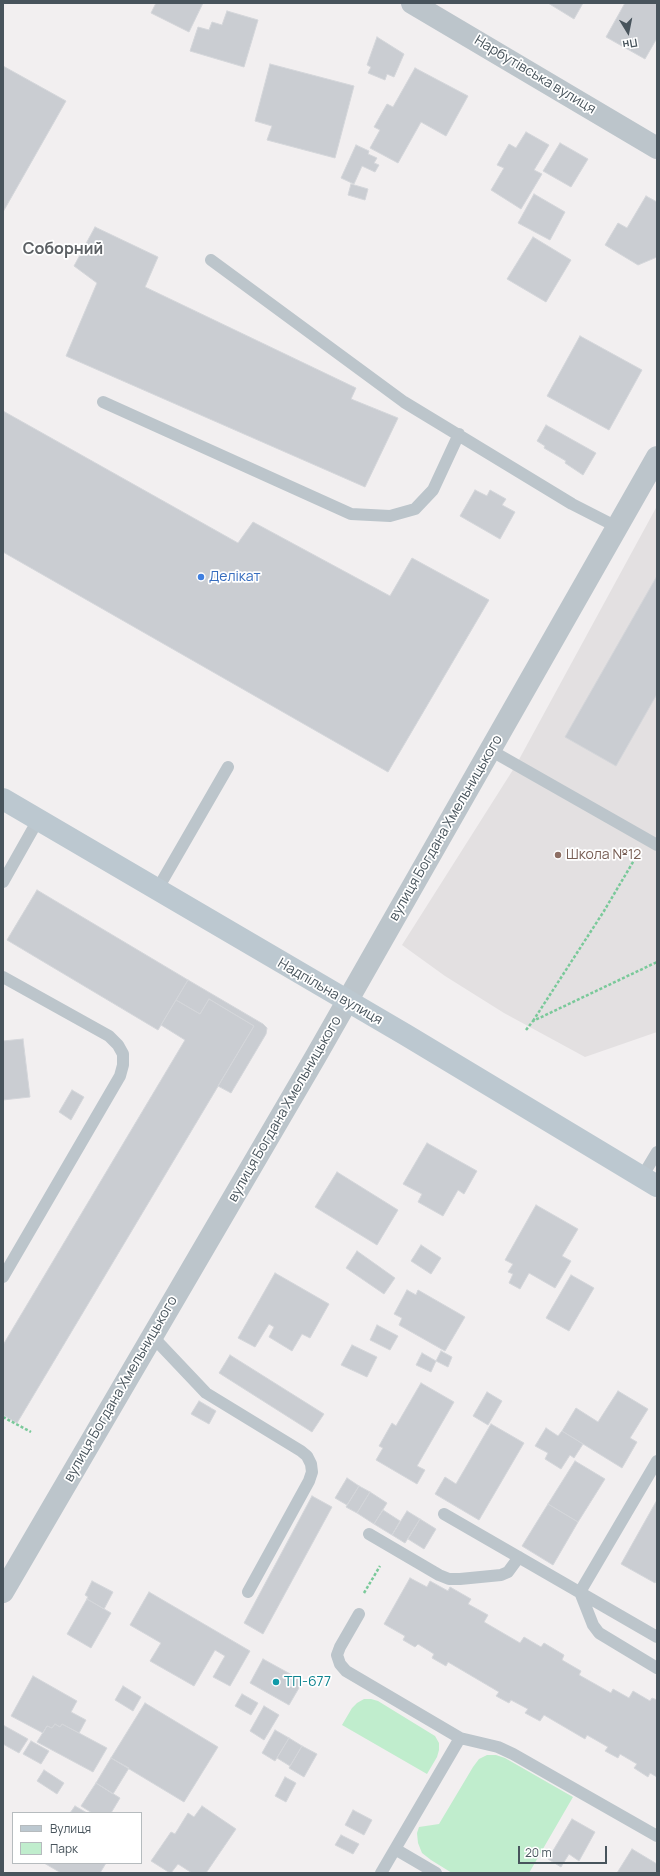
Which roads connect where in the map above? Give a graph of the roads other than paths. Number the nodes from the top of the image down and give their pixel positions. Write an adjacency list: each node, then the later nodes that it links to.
1 (412, 3): 2 (street, Нарбутівська вулиця)
2 (657, 148)
3 (211, 260): 5 (lane)
4 (103, 402): 5 (lane)
5 (459, 434): 7 (lane)
6 (657, 456): 7 (street, вулиця Богдана Хмельницького)
7 (617, 527): 8 (street, вулиця Богдана Хмельницького)
8 (490, 750): 12 (lane); 16 (street, вулиця Богдана Хмельницького)
9 (228, 767): 14 (lane)
10 (3, 799): 11 (main road, Надпільна вулиця)
11 (38, 820): 13 (lane); 14 (main road, Надпільна вулиця)
12 (652, 842)
13 (3, 882)
14 (157, 890): 16 (main road, Надпільна вулиця)
15 (3, 976): 19 (lane)
16 (346, 1002): 18 (main road, Надпільна вулиця); 20 (street, вулиця Богдана Хмельницького)
17 (657, 1152): 18 (lane)
18 (650, 1181)
19 (3, 1277)
20 (152, 1336): 25 (street, вулиця Богдана Хмельницького); 26 (lane)
21 (657, 1461): 27 (lane)
22 (444, 1514): 24 (lane)
23 (369, 1534): 24 (lane)
24 (519, 1557): 27 (lane)
25 (3, 1592)
26 (248, 1592)
27 (580, 1592): 29 (lane); 30 (lane)
28 (359, 1614): 31 (lane)
29 (657, 1637)
30 (657, 1668)
31 (460, 1738): 32 (lane); 33 (lane)
32 (657, 1836)
33 (395, 1849): 34 (lane); 35 (lane)
34 (381, 1873)
35 (436, 1873)

